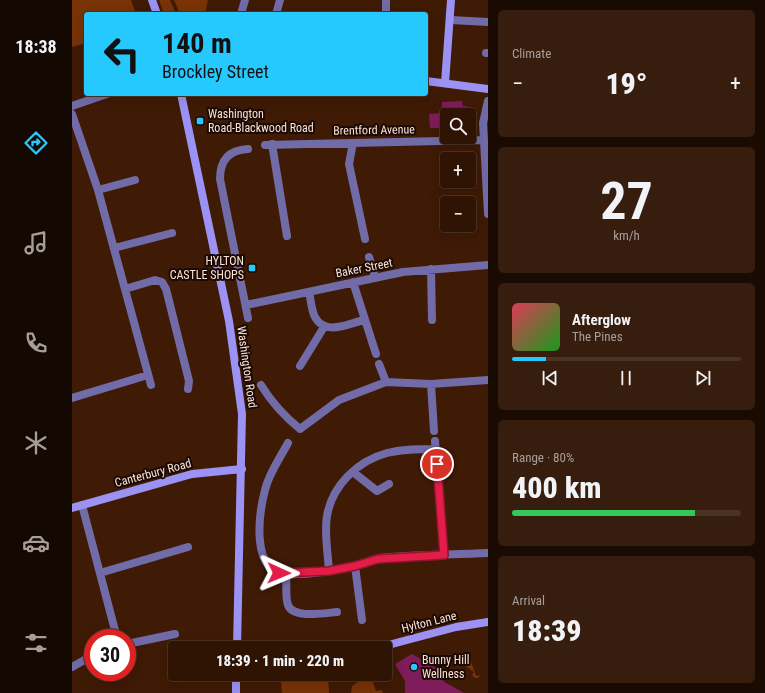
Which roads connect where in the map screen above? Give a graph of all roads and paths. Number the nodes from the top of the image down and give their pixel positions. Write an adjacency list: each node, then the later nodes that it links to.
1 (152, 0): 6 (street)
2 (245, 0): 7 (street)
3 (280, 0): 8 (street)
4 (386, 0): 9 (street)
5 (451, 0): 10 (street)
6 (156, 12)
7 (242, 12)
8 (277, 12)
9 (386, 12)
10 (451, 20): 11 (street); 13 (street)
11 (488, 22)
12 (428, 81): 13 (street)
13 (445, 83): 14 (street)
14 (488, 89)
15 (101, 96): 18 (street)
16 (181, 96): 56 (street, Washington Road)
17 (488, 101): 20 (street)
18 (72, 106)
19 (72, 114): 25 (street)
20 (484, 140): 21 (street, Brentford Avenue); 23 (street)
21 (353, 143): 28 (street, Brentford Avenue); 29 (street)
22 (248, 149): 38 (street)
23 (487, 171): 26 (street)
24 (135, 180): 25 (street)
25 (98, 190): 30 (street)
26 (488, 214)
27 (172, 232): 30 (street)
28 (287, 236)
29 (365, 239)
30 (114, 248): 36 (street)
31 (369, 257): 34 (street)
32 (488, 265): 33 (street, Baker Street)
33 (432, 269): 34 (street, Baker Street); 41 (street)
34 (375, 277): 35 (street, Baker Street)
35 (353, 282): 37 (street, Baker Street); 40 (street)
36 (125, 289): 46 (street); 52 (street)
37 (309, 292): 38 (street, Baker Street); 42 (street)
38 (246, 305): 39 (street)
39 (248, 318)
40 (364, 320): 42 (street); 43 (street)
41 (432, 320)
42 (324, 327): 45 (street)
43 (376, 354)
44 (379, 364): 48 (street)
45 (300, 366)
46 (148, 375): 50 (street); 53 (street)
47 (488, 380): 49 (street)
48 (386, 382): 49 (street); 51 (street)
49 (431, 384): 54 (street)
50 (151, 385)
51 (262, 385)
52 (188, 390)
53 (72, 398)
54 (434, 431)
55 (288, 444): 67 (street)
56 (242, 469): 59 (street, Canterbury Road); 73 (street, Washington Road)
57 (352, 472): 58 (street); 63 (street); 65 (street)
58 (389, 484)
59 (82, 505): 60 (street, Canterbury Road); 66 (street)
60 (72, 508)
61 (188, 547): 66 (street)
62 (488, 553): 63 (street)
63 (444, 555): 64 (street)
64 (355, 566): 65 (street); 69 (street)
65 (329, 571): 67 (street)
66 (100, 573): 71 (street)
67 (286, 574): 68 (street)
68 (337, 612)
69 (362, 620)
70 (488, 622): 75 (street, Hylton Lane)
71 (115, 629)
72 (175, 634): 74 (street)
73 (237, 641)
74 (136, 642)
75 (392, 644)
76 (84, 660): 77 (street)
77 (72, 667)
78 (236, 681): 79 (street)
79 (236, 693)

